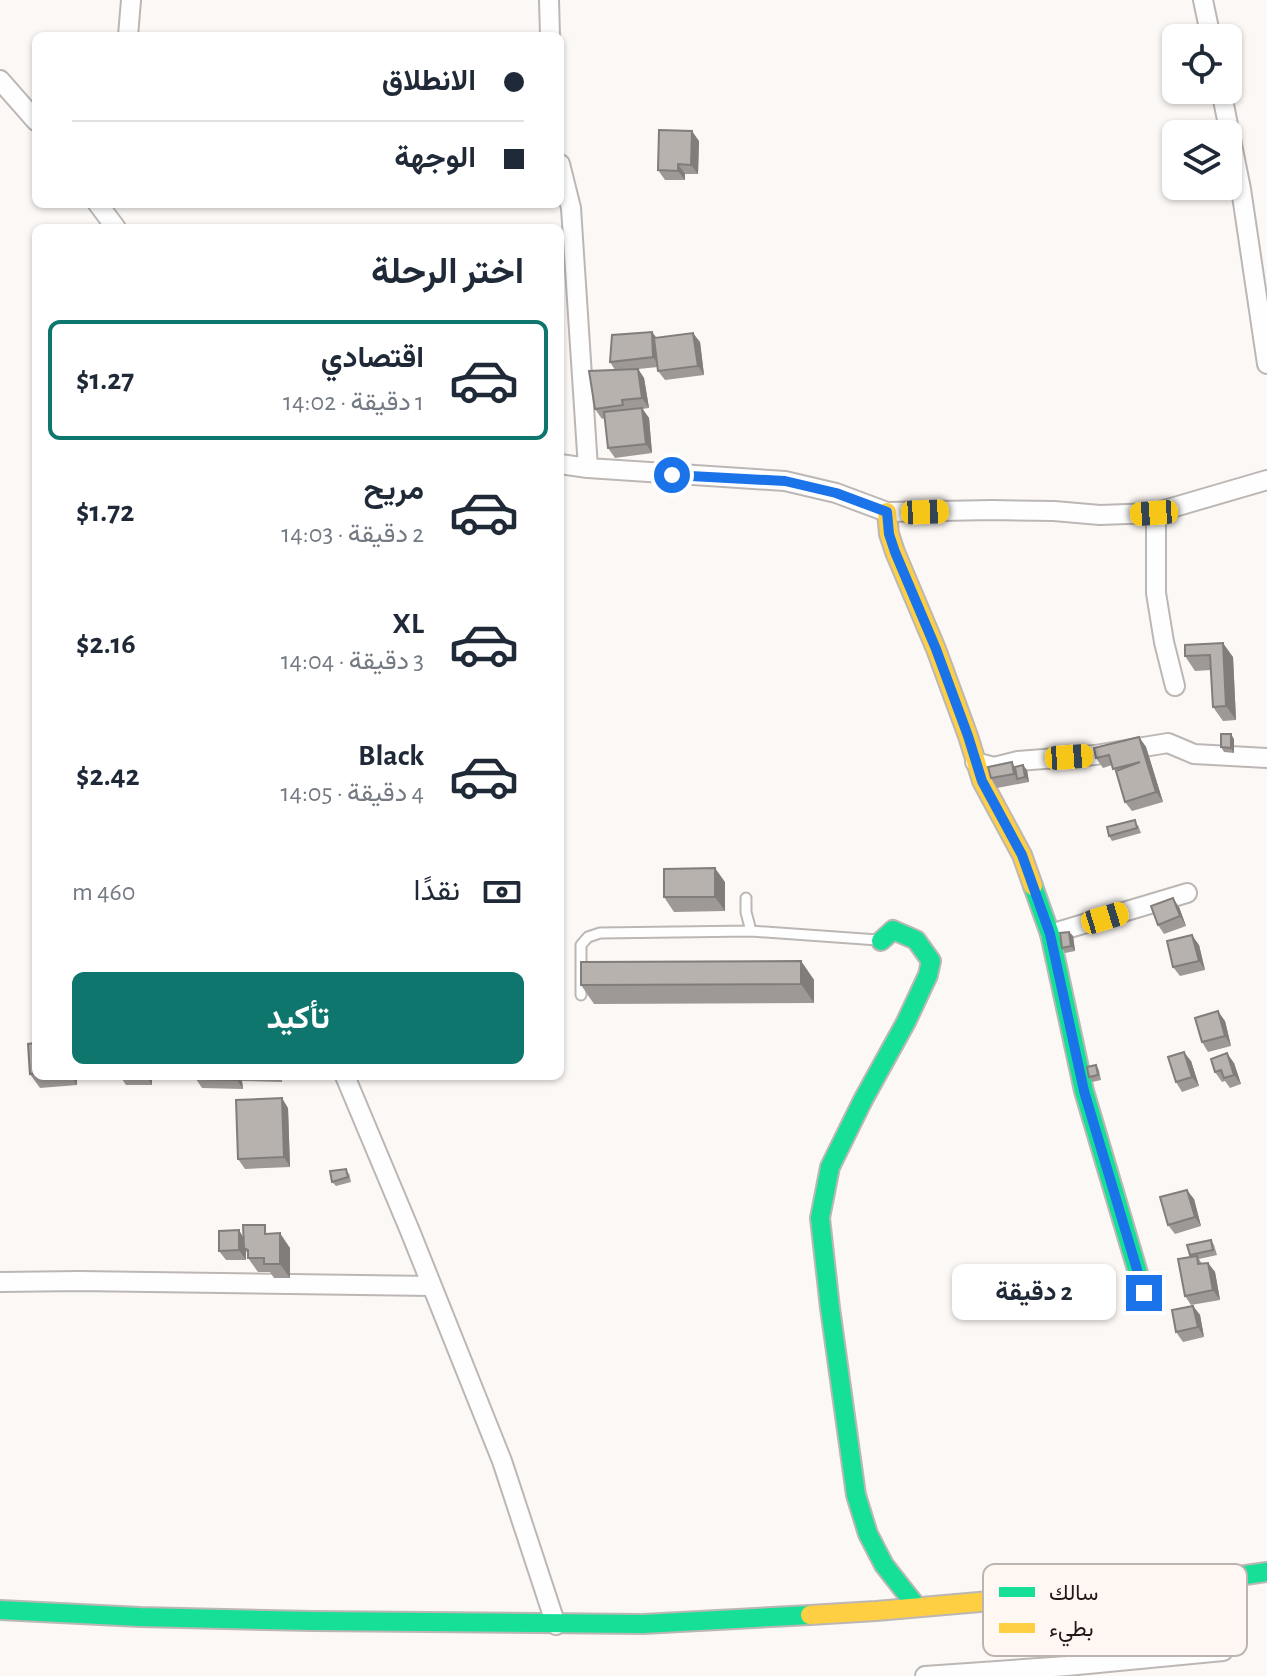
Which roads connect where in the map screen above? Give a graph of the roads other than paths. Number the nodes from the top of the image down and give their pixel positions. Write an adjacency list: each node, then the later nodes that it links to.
1 (131, 0): 5 (street)
2 (549, 0): 6 (street)
3 (1203, 0): 4 (street)
4 (1208, 24)
5 (128, 32)
6 (550, 32)
7 (0, 80): 9 (street)
8 (1224, 104): 11 (street)
9 (32, 116)
10 (564, 180): 13 (street)
11 (1267, 364)
12 (564, 465): 13 (street)
13 (588, 468): 15 (street)
14 (1267, 480): 16 (street)
15 (887, 512): 16 (street); 19 (street)
16 (1154, 513): 17 (street)
17 (1175, 686)
18 (1267, 758): 19 (street)
19 (975, 762): 23 (street)
20 (1187, 893): 23 (street)
21 (746, 898): 22 (lane)
22 (751, 931): 24 (lane); 25 (lane)
23 (1050, 934): 29 (street)
24 (881, 941): 33 (street)
25 (581, 995)
26 (347, 1080): 28 (street)
27 (0, 1282): 28 (street)
28 (431, 1286): 35 (street)
29 (1144, 1293)
30 (1267, 1572): 31 (street)
31 (1247, 1575)
32 (983, 1602): 33 (street)
33 (917, 1607): 35 (street)
34 (0, 1610): 35 (street)
35 (556, 1625)
36 (1171, 1656): 37 (street)
37 (995, 1674): 38 (street)
38 (925, 1676)

